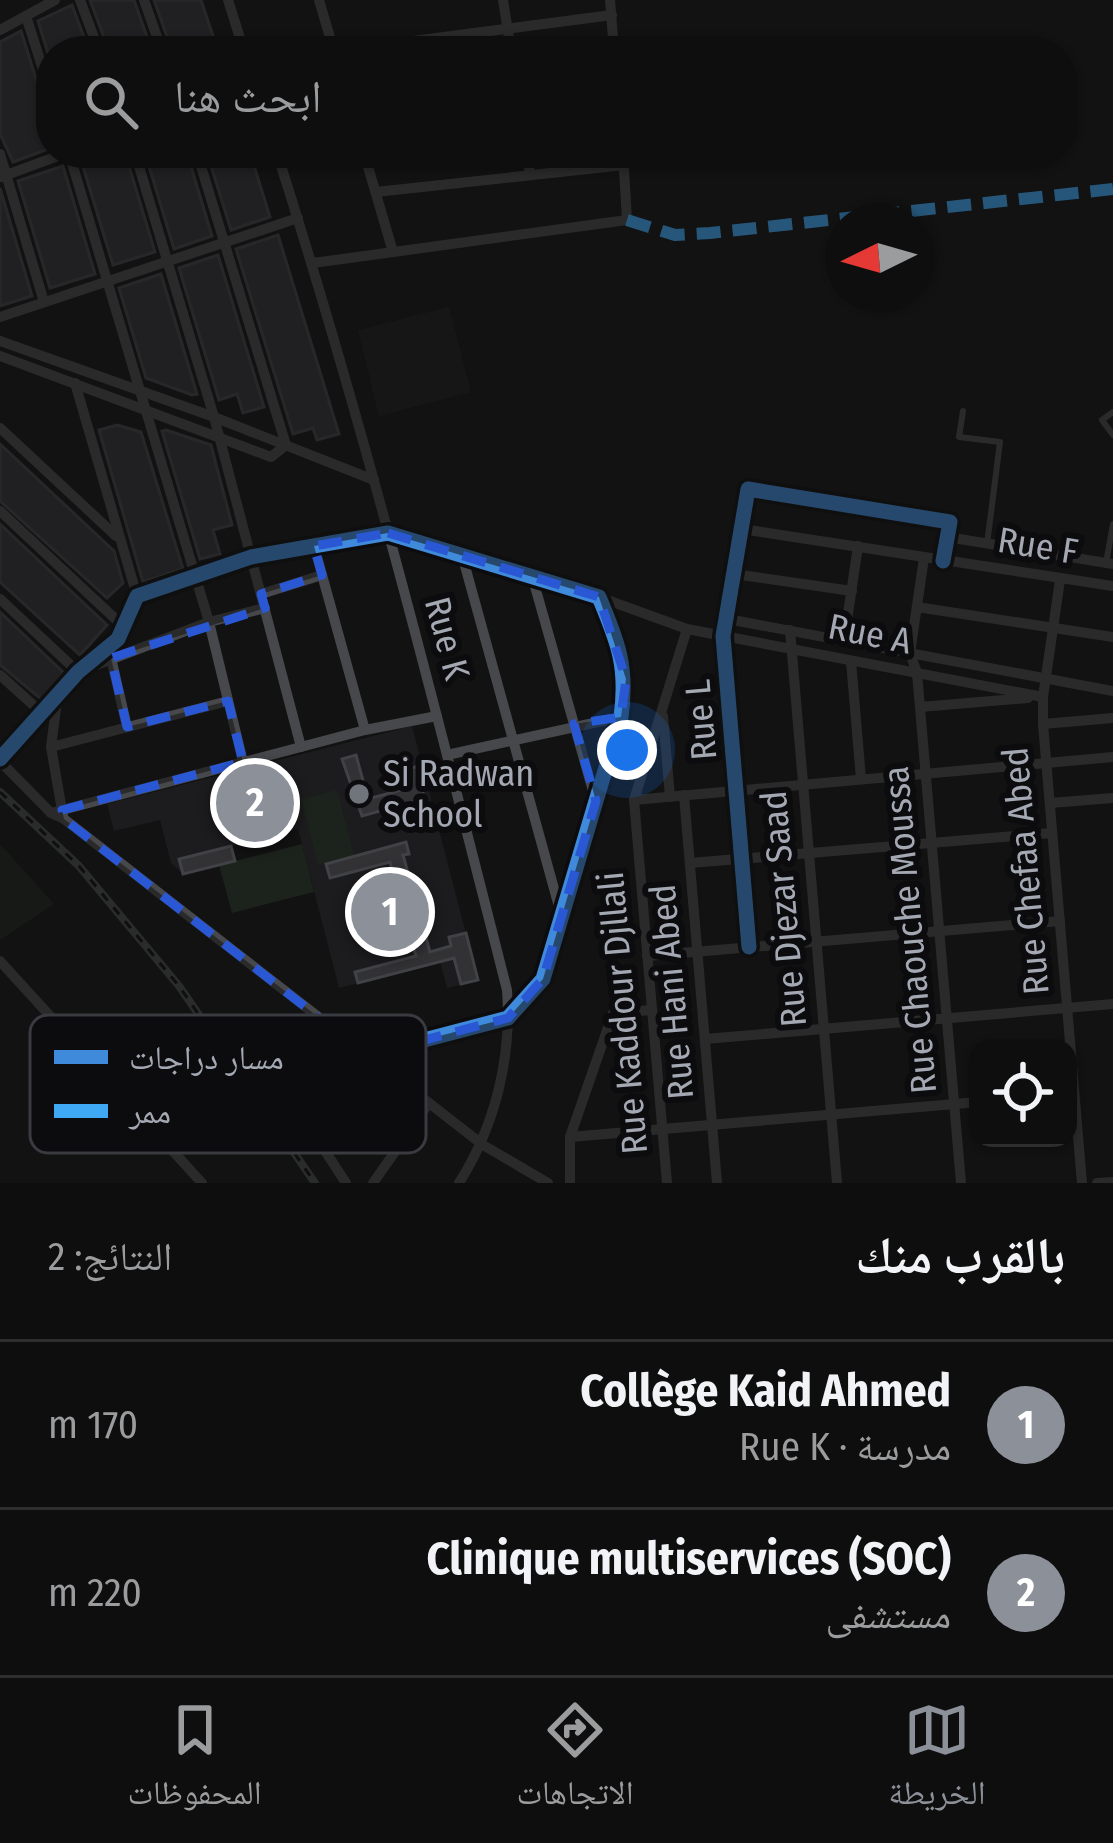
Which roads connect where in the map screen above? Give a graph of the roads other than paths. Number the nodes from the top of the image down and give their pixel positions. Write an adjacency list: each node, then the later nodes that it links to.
1 (55, 0): 9 (street)
2 (80, 0): 13 (street)
3 (144, 0): 14 (street)
4 (228, 0): 15 (street)
5 (319, 0): 16 (street)
6 (503, 0): 10 (street)
7 (610, 0): 8 (street)
8 (611, 15): 10 (street); 20 (street)
9 (26, 16): 11 (street); 21 (street)
10 (508, 28): 12 (street); 19 (street)
11 (0, 31)
12 (473, 33): 17 (street); 18 (street)
13 (93, 36)
14 (157, 36)
15 (239, 36)
16 (331, 36)
17 (450, 36)
18 (474, 36)
19 (509, 36)
20 (613, 36)
21 (36, 48)
22 (0, 154): 33 (street)
23 (36, 164): 33 (street)
24 (72, 168): 40 (street)
25 (140, 168): 38 (street)
26 (202, 168): 36 (street)
27 (282, 168): 35 (street, Rue K)
28 (369, 168): 34 (street)
29 (529, 168): 32 (street)
30 (567, 168): 32 (street)
31 (624, 168): 37 (street)
32 (530, 174): 34 (street)
33 (3, 176): 41 (street)
34 (376, 191): 37 (street)
35 (298, 218): 36 (street); 39 (street, Rue K)
36 (225, 241): 38 (street); 54 (street)
37 (393, 252): 39 (street)
38 (170, 260): 40 (street); 50 (street)
39 (313, 263): 55 (street, Rue K)
40 (109, 280): 41 (street); 46 (street)
41 (44, 302): 42 (street)
42 (0, 317)
43 (0, 340): 46 (street)
44 (0, 356): 45 (street)
45 (75, 383): 47 (street); 60 (street)
46 (139, 390): 47 (street); 50 (street)
47 (145, 408): 53 (street); 73 (street)
48 (963, 411): 62 (lane)
49 (1113, 412): 52 (lane)
50 (214, 417): 53 (street); 54 (street)
51 (0, 428): 60 (street)
52 (1113, 435)
53 (220, 437): 54 (street); 65 (street)
54 (286, 445): 55 (street)
55 (374, 481): 59 (street, Rue K)
56 (0, 511): 85 (street)
57 (1113, 524): 69 (lane)
58 (742, 529): 61 (street, Rue L); 64 (street, Rue F); 71 (street, Rue L)
59 (388, 533): 63 (street); 66 (street, Rue A); 107 (street, Rue K)
60 (118, 537): 78 (street)
61 (947, 537): 62 (street); 68 (street)
62 (987, 544): 69 (street)
63 (314, 546): 65 (street); 70 (street)
64 (858, 546): 67 (street, Rue F); 76 (street)
65 (251, 556): 73 (street); 77 (street)
66 (463, 556): 72 (street, Rue A); 115 (street)
67 (924, 558): 68 (street, Rue F); 81 (street)
68 (943, 561): 74 (street, Rue F)
69 (1109, 564)
70 (322, 574): 77 (street); 114 (street)
71 (734, 574): 76 (street); 83 (street, Rue L)
72 (532, 576): 79 (street, Rue A); 111 (street)
73 (195, 577): 78 (street); 84 (street)
74 (1060, 580): 75 (street, Rue F); 86 (street, Rue Chefaa Abed)
75 (1113, 586)
76 (852, 591): 91 (street)
77 (261, 594): 82 (street)
78 (137, 596): 85 (street)
79 (599, 597): 87 (street, Rue A); 108 (street)
80 (0, 598): 96 (street)
81 (917, 607): 86 (street); 93 (street)
82 (265, 608): 84 (street); 117 (street)
83 (727, 619): 88 (street); 89 (street, Rue L)
84 (209, 622): 94 (street); 103 (street)
85 (124, 627): 96 (street)
86 (1053, 628): 90 (street); 99 (street, Rue Chefaa Abed)
87 (687, 629): 89 (street, Rue A); 104 (street, Rue Kaddour Djllali)
88 (790, 630): 91 (street); 92 (street, Rue Djezar Saad)
89 (723, 637): 92 (street, Rue A); 126 (street, Rue L)
90 (1113, 637)
91 (848, 641): 93 (street); 95 (street)
92 (791, 649): 95 (street, Rue A); 125 (street, Rue Djezar Saad)
93 (910, 653): 97 (street, Rue Chaouche Moussa); 99 (street)
94 (111, 658): 96 (street); 113 (street)
95 (850, 661): 97 (street, Rue A); 124 (street)
96 (78, 671): 101 (street)
97 (917, 673): 102 (street, Rue A); 105 (street, Rue Chaouche Moussa)
98 (0, 675): 106 (street)
99 (1046, 678): 100 (street); 102 (street, Rue Chefaa Abed)
100 (1113, 691)
101 (58, 693): 106 (street); 110 (street)
102 (1043, 697): 105 (street); 112 (street, Rue Chefaa Abed)
103 (228, 701): 113 (street); 121 (street)
104 (662, 705): 128 (street); 130 (street, Rue Kaddour Djllali)
105 (920, 707): 123 (street, Rue Chaouche Moussa)
106 (40, 711): 110 (street); 120 (street)
107 (437, 716): 114 (street); 118 (street, Rue K)
108 (621, 717): 111 (street); 131 (street)
109 (1113, 718): 112 (street)
110 (53, 723): 116 (street)
111 (574, 724): 115 (street); 131 (street)
112 (1043, 724): 122 (street, Rue Chefaa Abed)
113 (128, 727): 116 (street)
114 (365, 730): 117 (street)
115 (513, 740): 118 (street); 139 (street)
116 (51, 747): 133 (street)
117 (301, 747): 121 (street)
118 (447, 754): 152 (street, Rue K)
119 (1113, 757): 122 (street)
120 (0, 760): 133 (street)
121 (243, 762): 133 (street)
122 (1046, 763): 123 (street); 132 (street, Rue Chefaa Abed)
123 (926, 774): 124 (street); 135 (street, Rue Chaouche Moussa)
124 (861, 779): 125 (street)
125 (803, 785): 126 (street); 136 (street, Rue Djezar Saad)
126 (736, 791): 127 (street); 137 (street, Rue L)
127 (684, 795): 128 (street); 138 (street, Rue Hani Abed)
128 (670, 796): 130 (street)
129 (1113, 798): 132 (street)
130 (634, 800): 145 (street, Rue Kaddour Djllali)
131 (596, 801): 139 (street)
132 (1050, 803): 134 (street, Rue Chefaa Abed)
133 (59, 814): 151 (street)
134 (1052, 833): 135 (street); 140 (street, Rue Chefaa Abed)
135 (932, 843): 136 (street); 141 (street, Rue Chaouche Moussa)
136 (809, 854): 137 (street); 142 (street, Rue Djezar Saad)
137 (742, 859): 138 (street); 143 (street, Rue L)
138 (690, 863): 144 (street, Rue Hani Abed)
139 (561, 917): 152 (street)
140 (1060, 921): 141 (street); 148 (street, Rue Chefaa Abed)
141 (939, 931): 142 (street); 153 (street, Rue Chaouche Moussa)
142 (816, 942): 143 (street); 154 (street, Rue Djezar Saad)
143 (749, 947): 144 (street)
144 (698, 952): 145 (street); 156 (street, Rue Hani Abed)
145 (647, 956): 149 (street, Rue Kaddour Djllali)
146 (0, 962): 150 (street)
147 (1113, 1004): 148 (street)
148 (1067, 1008): 153 (street); 157 (street, Rue Chefaa Abed)
149 (652, 1010): 165 (street, Rue Kaddour Djllali); 166 (street)
150 (48, 1015)
151 (316, 1015)
152 (508, 1018): 155 (street); 168 (street, Rue K)
153 (947, 1018): 154 (street); 161 (street, Rue Chaouche Moussa)
154 (824, 1029): 156 (street); 163 (street, Rue Djezar Saad)
155 (426, 1039)
156 (705, 1039): 164 (street, Rue Hani Abed)
157 (1068, 1039)
158 (426, 1101): 159 (street)
159 (429, 1103): 162 (street); 168 (street)
160 (969, 1103): 161 (street)
161 (954, 1104): 163 (street); 182 (street, Rue Chaouche Moussa)
162 (426, 1107)
163 (831, 1115): 164 (street); 181 (street, Rue Djezar Saad)
164 (712, 1125): 165 (street); 180 (street, Rue Hani Abed)
165 (662, 1129): 166 (street); 179 (street, Rue Kaddour Djllali)
166 (570, 1137): 178 (street)
167 (1077, 1143): 183 (street, Rue Chefaa Abed)
168 (483, 1145): 176 (street, Rue K); 177 (street)
169 (175, 1153): 173 (street)
170 (328, 1153): 174 (street)
171 (394, 1153): 175 (street)
172 (1113, 1182): 184 (street)
173 (202, 1183)
174 (346, 1183)
175 (373, 1183)
176 (459, 1183)
177 (548, 1183)
178 (570, 1183)
179 (667, 1183)
180 (717, 1183)
181 (837, 1183)
182 (961, 1183)
183 (1082, 1183)
184 (1097, 1183)

